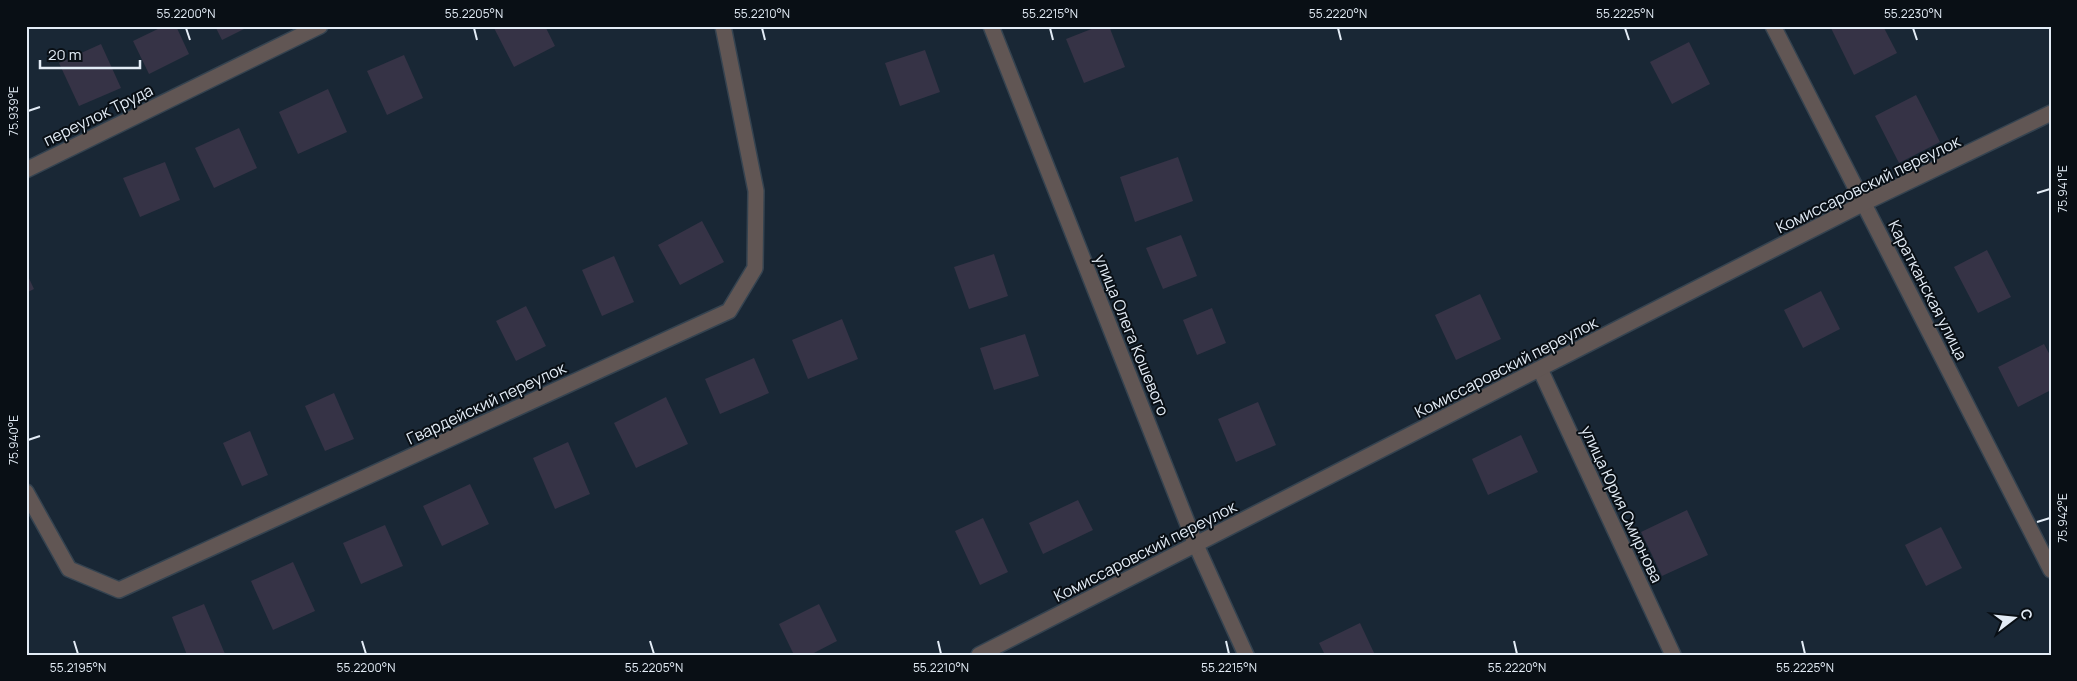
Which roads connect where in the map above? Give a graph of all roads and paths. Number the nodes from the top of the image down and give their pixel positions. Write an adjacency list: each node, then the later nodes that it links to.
1 (320, 26): 6 (street, переулок Труда)
2 (723, 26): 9 (street, Гвардейский переулок)
3 (991, 26): 10 (street, улица Олега Кошевого)
4 (1773, 26): 7 (street, Каратканская улица)
5 (2051, 113): 7 (street, Комиссаровский переулок)
6 (26, 170)
7 (1864, 204): 8 (street, Комиссаровский переулок); 11 (street, Каратканская улица)
8 (1540, 369): 10 (street, Комиссаровский переулок); 14 (street, улица Юрия Смирнова)
9 (26, 492)
10 (1196, 545): 12 (street, Комиссаровский переулок); 13 (street, улица Олега Кошевого)
11 (2051, 570)
12 (979, 655)
13 (1246, 655)
14 (1673, 655)

